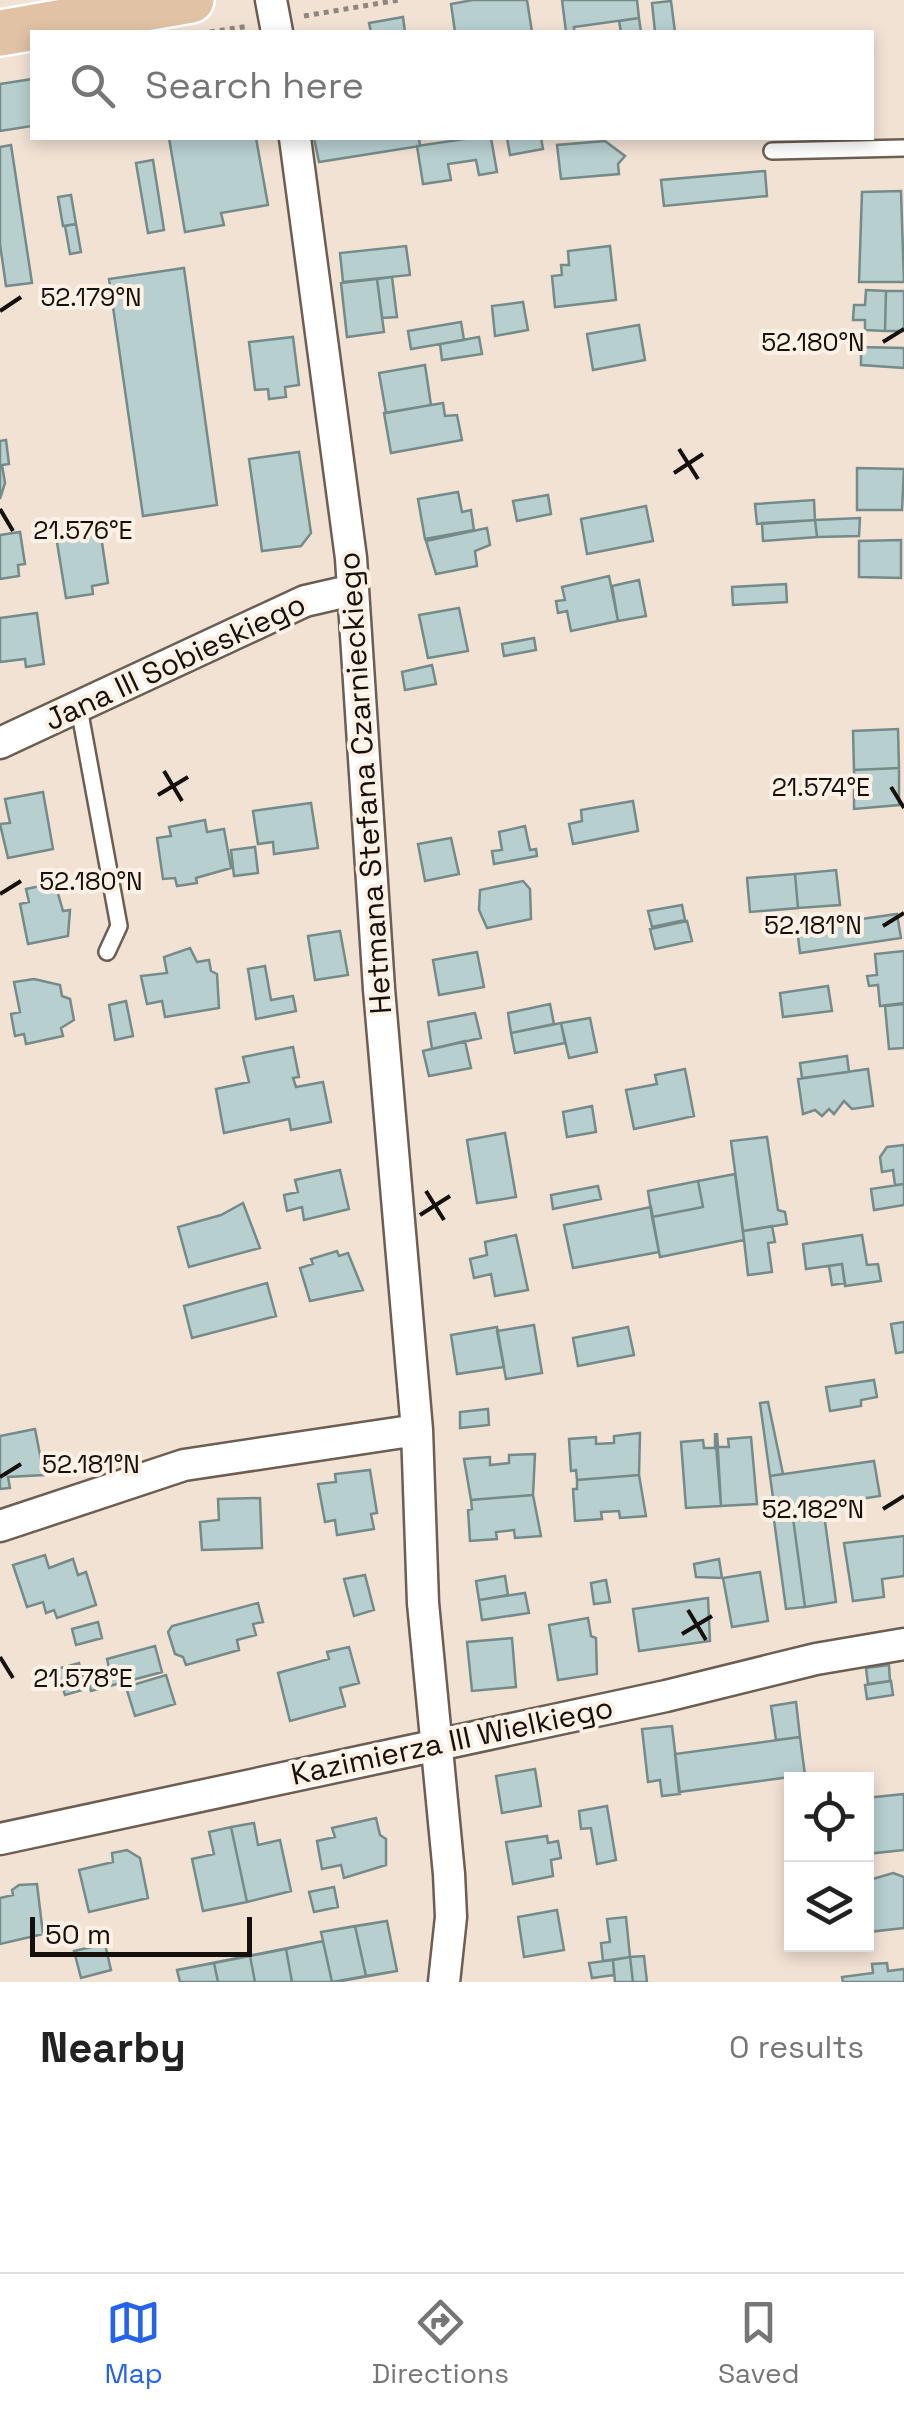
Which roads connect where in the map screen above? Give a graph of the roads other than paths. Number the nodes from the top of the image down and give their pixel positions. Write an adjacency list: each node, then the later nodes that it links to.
1 (191, 0): 4 (main road)
2 (271, 0): 3 (street)
3 (277, 30)
4 (0, 33)
5 (294, 140): 8 (street, Hetmana Stefana Czarnieckiego)
6 (904, 148): 7 (lane)
7 (772, 151)
8 (353, 590): 9 (street, Jana III Sobieskiego); 12 (street, Hetmana Stefana Czarnieckiego)
9 (79, 708): 10 (street, Jana III Sobieskiego); 11 (lane)
10 (0, 744)
11 (107, 952)
12 (417, 1430): 13 (street); 15 (street, Hetmana Stefana Czarnieckiego)
13 (0, 1526)
14 (904, 1644): 15 (street, Kazimierza III Wielkiego)
15 (436, 1742): 16 (street, Kazimierza III Wielkiego); 17 (street, Hetmana Stefana Czarnieckiego)
16 (0, 1839)
17 (444, 1982)

